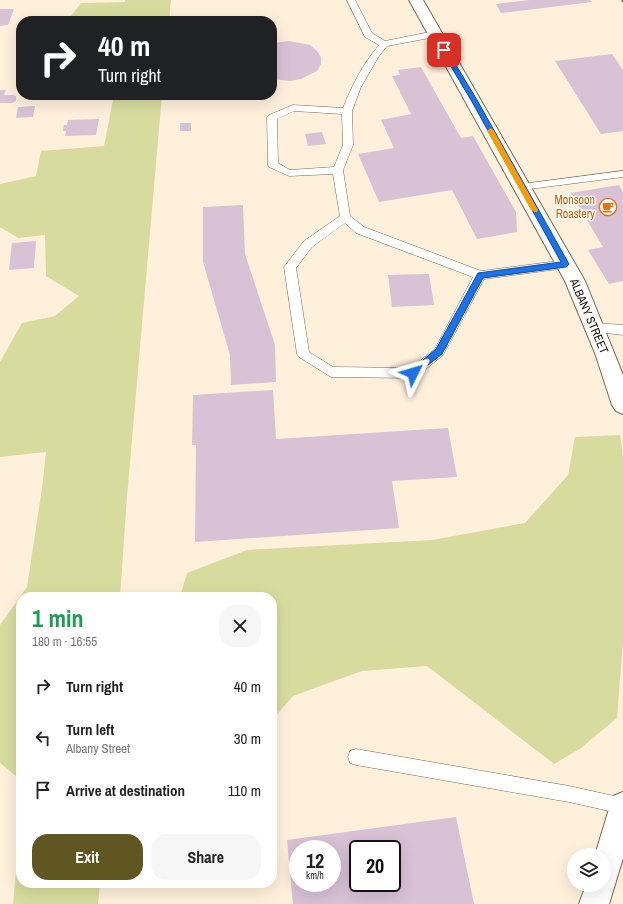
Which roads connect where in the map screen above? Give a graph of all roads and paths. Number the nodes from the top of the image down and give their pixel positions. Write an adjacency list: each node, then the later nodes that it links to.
1 (351, 0): 4 (lane)
2 (416, 0): 3 (main road, ALBANY STREET)
3 (435, 34): 4 (lane); 8 (main road, ALBANY STREET)
4 (384, 44): 5 (lane)
5 (347, 111): 6 (lane); 6 (lane)
6 (338, 170): 9 (lane)
7 (623, 174): 8 (lane)
8 (522, 187): 10 (main road, ALBANY STREET)
9 (345, 218): 11 (lane); 11 (lane)
10 (566, 264): 11 (lane); 12 (main road, ALBANY STREET)
11 (480, 275)
12 (594, 328): 13 (lane); 14 (main road, ALBANY STREET)
13 (623, 330)
14 (623, 406)
15 (356, 758): 16 (lane)
16 (623, 806): 17 (main road)
17 (611, 849)
18 (598, 892): 19 (main road)
19 (594, 904)

